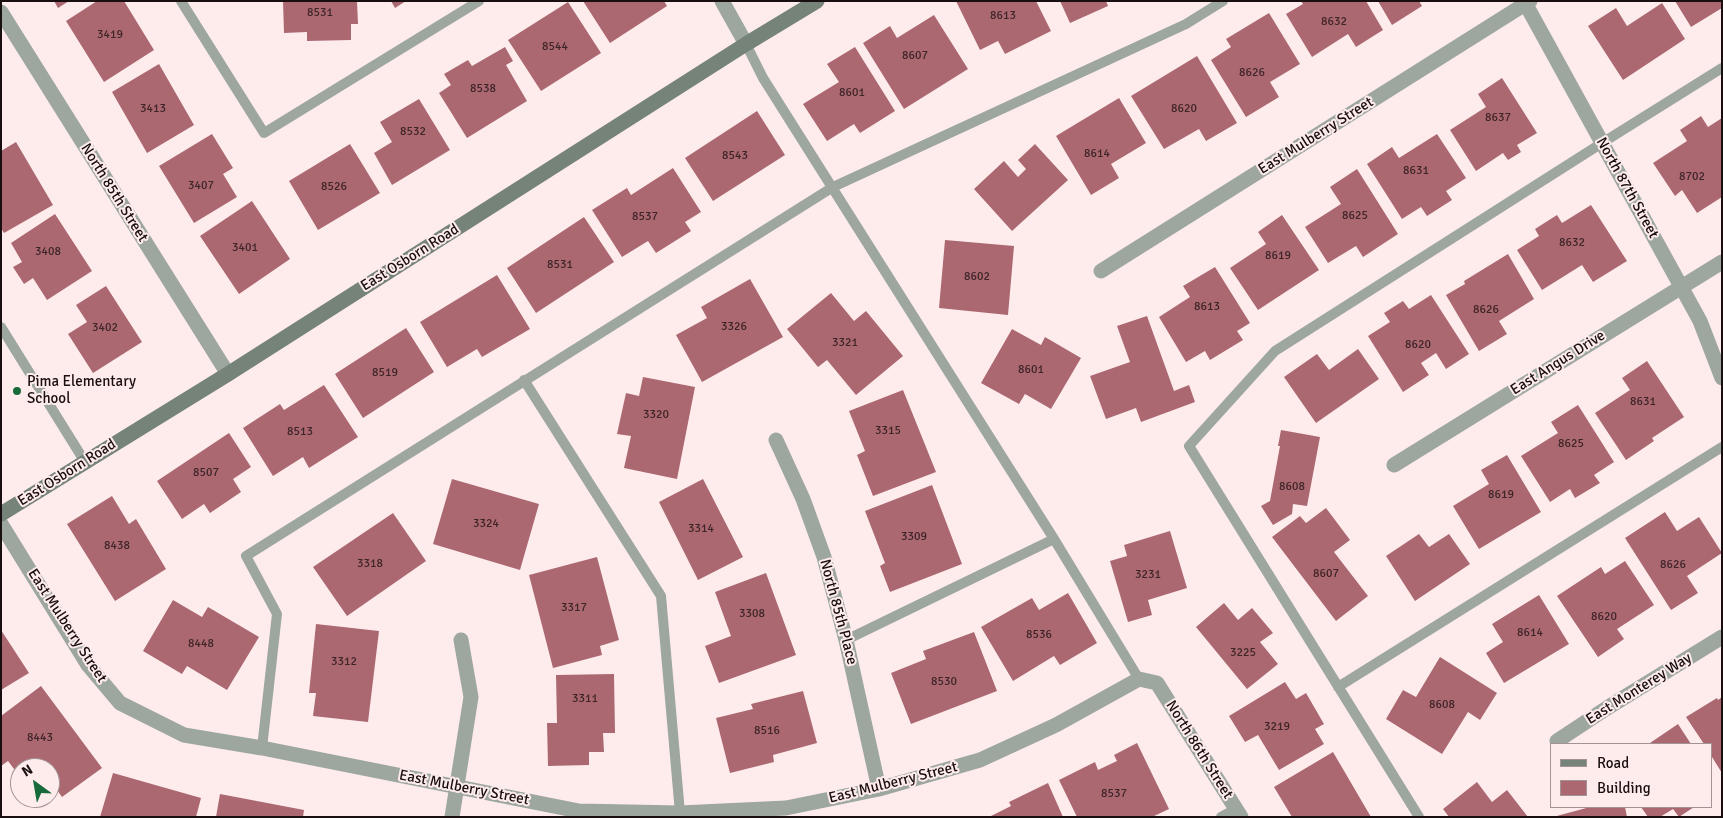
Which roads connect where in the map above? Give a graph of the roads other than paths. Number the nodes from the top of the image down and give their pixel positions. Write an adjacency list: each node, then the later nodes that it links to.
1 (181, 1): 2 (lane)
2 (479, 1)
3 (722, 1): 8 (street)
4 (817, 1): 8 (street, East Osborn Road)
5 (1224, 1): 11 (lane)
6 (1526, 2): 10 (street, North 87th Street); 13 (street, East Mulberry Street)
7 (1, 12): 16 (street, North 85th Street)
8 (746, 44): 11 (lane); 16 (street, East Osborn Road)
9 (1722, 68): 10 (lane)
10 (1602, 142): 14 (street, North 87th Street); 30 (lane)
11 (833, 187): 18 (lane); 25 (lane)
12 (1722, 262): 14 (street, East Angus Drive)
13 (1101, 271)
14 (1681, 287): 17 (street, North 87th Street); 22 (street, East Angus Drive)
15 (1, 327): 21 (lane)
16 (228, 374): 21 (street, East Osborn Road)
17 (1722, 378)
18 (524, 380): 32 (lane); 35 (lane)
19 (776, 440): 28 (street, North 85th Place)
20 (1722, 447): 30 (lane)
21 (85, 462): 23 (street, East Osborn Road)
22 (1394, 465)
23 (1, 514)
24 (1, 524): 32 (street, East Mulberry Street)
25 (1054, 540): 28 (lane); 29 (lane)
26 (1722, 637): 31 (street, East Monterey Way)
27 (461, 640): 33 (street)
28 (846, 640): 34 (street, North 85th Place)
29 (1139, 679): 34 (street, East Mulberry Street); 36 (street, North 86th Street)
30 (1338, 687): 39 (lane)
31 (1557, 741)
32 (262, 748): 33 (street, East Mulberry Street)
33 (457, 788): 35 (street, East Mulberry Street); 37 (street)
34 (880, 789): 35 (street, East Mulberry Street)
35 (680, 813)
36 (1238, 813): 38 (lane)
37 (452, 817)
38 (1221, 817)
39 (1419, 817)

